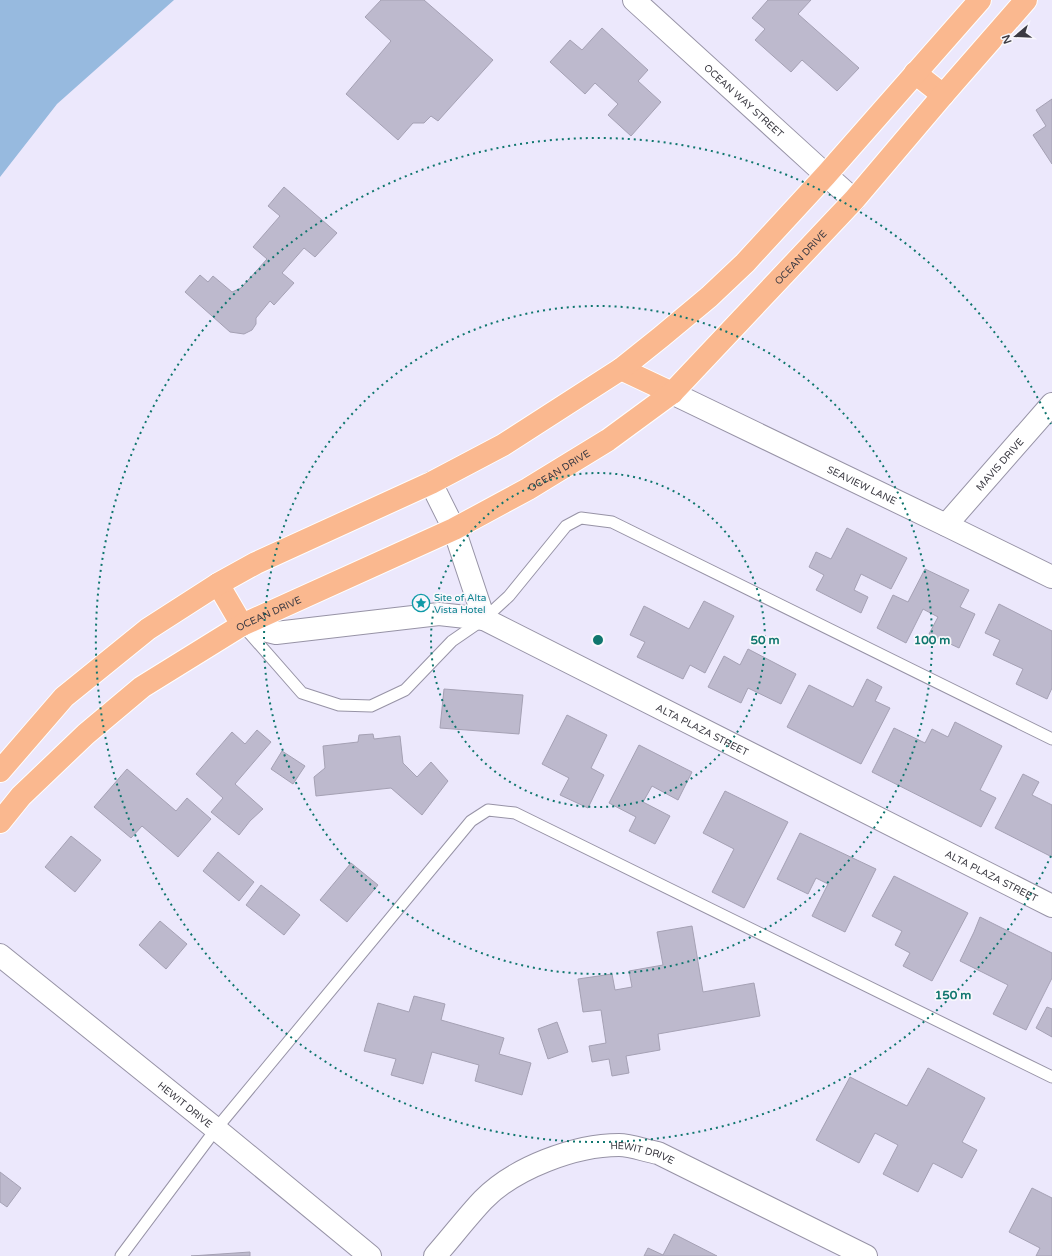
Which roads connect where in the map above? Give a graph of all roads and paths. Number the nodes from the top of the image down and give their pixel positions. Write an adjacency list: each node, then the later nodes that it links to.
1 (634, 0): 6 (street, OCEAN WAY STREET)
2 (980, 0): 4 (main road)
3 (1026, 0): 5 (main road, OCEAN DRIVE)
4 (915, 73): 5 (main road); 6 (main road)
5 (943, 95): 7 (main road, OCEAN DRIVE)
6 (826, 175): 7 (street, OCEAN WAY STREET); 8 (main road)
7 (854, 200): 9 (main road, OCEAN DRIVE)
8 (620, 369): 9 (main road); 11 (main road)
9 (672, 393): 12 (street, SEAVIEW LANE); 13 (main road, OCEAN DRIVE)
10 (1052, 404): 12 (street, MAVIS DRIVE)
11 (431, 483): 13 (street); 15 (main road)
12 (946, 525): 14 (street, SEAVIEW LANE)
13 (454, 529): 16 (street); 17 (main road, OCEAN DRIVE)
14 (1052, 577)
15 (218, 584): 17 (main road); 19 (main road)
16 (484, 619): 17 (street); 17 (lane); 18 (lane); 21 (street, ALTA PLAZA STREET)
17 (242, 625): 20 (main road, OCEAN DRIVE)
18 (1052, 740)
19 (0, 771)
20 (0, 822)
21 (1052, 906)
22 (0, 955): 24 (street, HEWIT DRIVE)
23 (1052, 1077): 24 (lane)
24 (216, 1129): 25 (lane); 26 (street, HEWIT DRIVE)
25 (121, 1256)
26 (370, 1256)
27 (435, 1256): 28 (street, HEWIT DRIVE)
28 (866, 1256)

